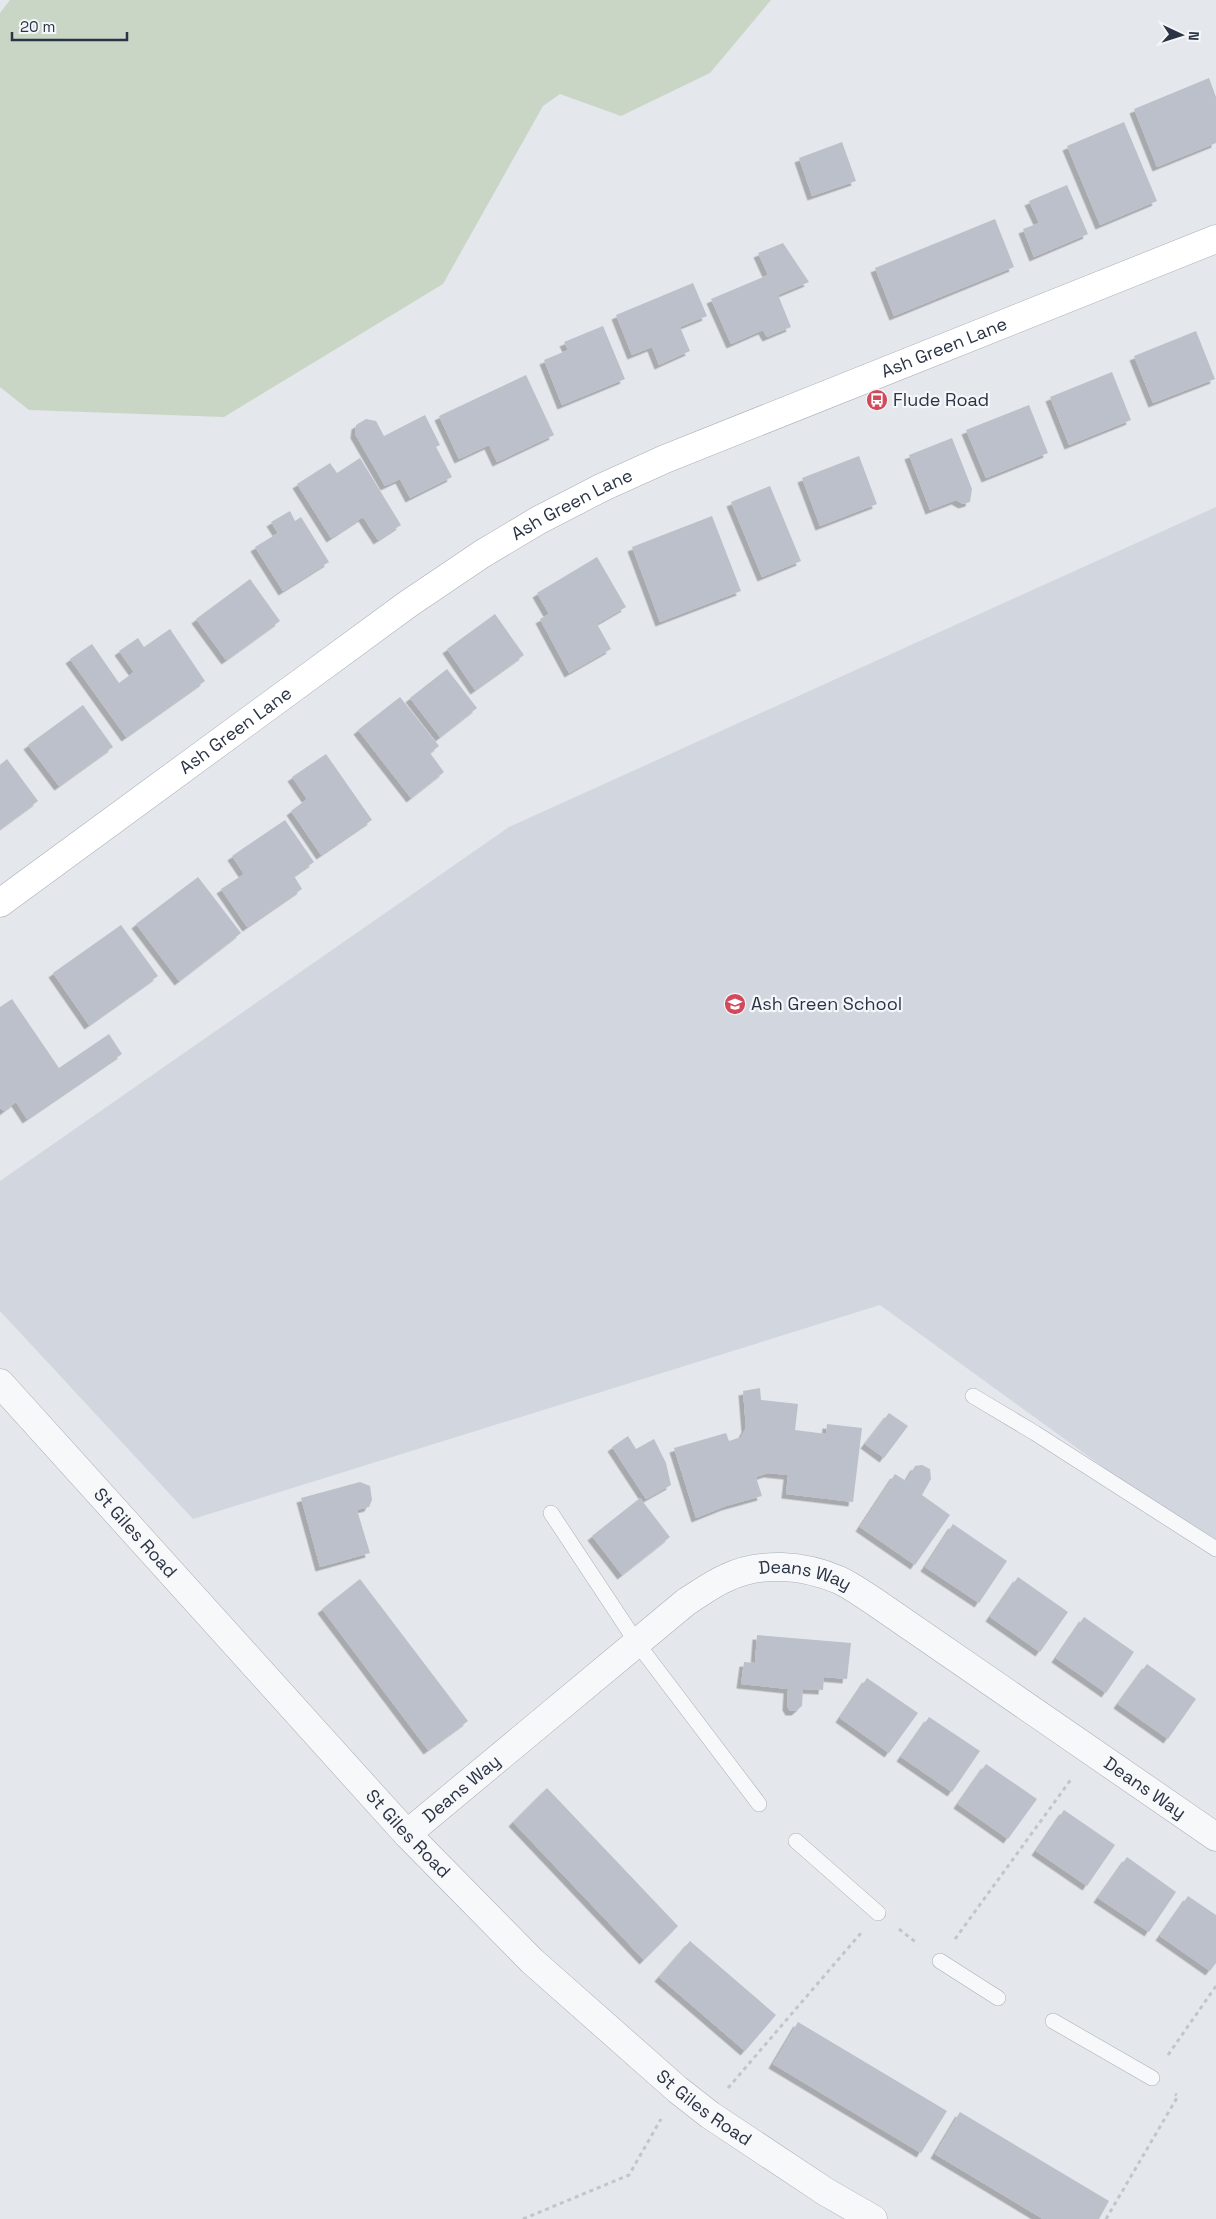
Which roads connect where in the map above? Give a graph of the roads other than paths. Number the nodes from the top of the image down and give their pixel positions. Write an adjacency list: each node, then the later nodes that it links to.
1 (1216, 239): 2 (street, Ash Green Lane)
2 (0, 903)
3 (0, 1384): 9 (street, St Giles Road)
4 (974, 1396): 6 (lane)
5 (551, 1513): 7 (lane)
6 (1216, 1549)
7 (637, 1643): 8 (lane); 9 (street, Deans Way); 10 (street, Deans Way)
8 (759, 1804)
9 (407, 1834): 17 (street, St Giles Road)
10 (1216, 1837)
11 (796, 1841): 12 (lane)
12 (878, 1913)
13 (940, 1961): 14 (lane)
14 (998, 1998)
15 (1053, 2021): 16 (lane)
16 (1152, 2078)
17 (873, 2219)

